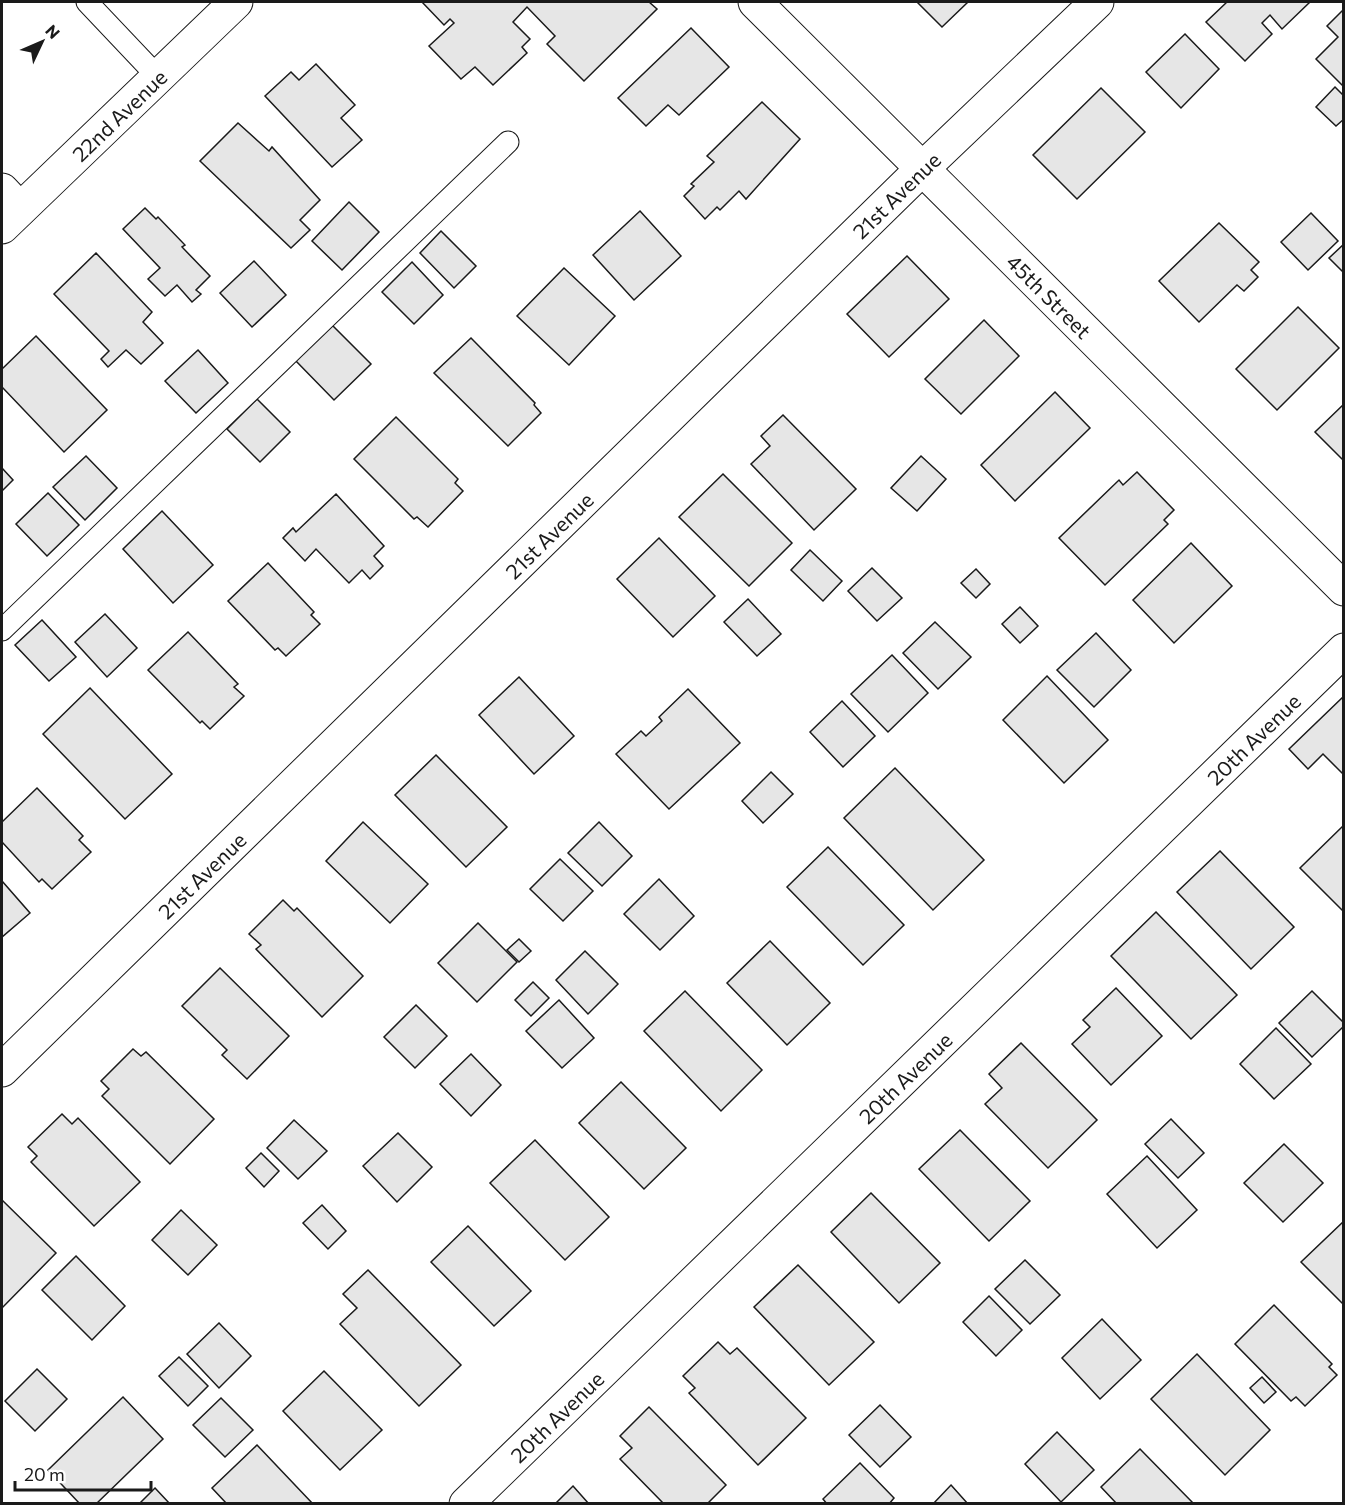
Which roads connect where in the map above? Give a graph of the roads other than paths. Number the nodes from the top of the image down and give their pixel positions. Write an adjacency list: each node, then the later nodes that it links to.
1 (87, 2): 5 (lane)
2 (236, 2): 5 (street, 22nd Avenue)
3 (756, 2): 7 (street, 45th Street)
4 (1097, 2): 7 (street, 21st Avenue)
5 (158, 77): 8 (street, 22nd Avenue)
6 (508, 142): 10 (lane)
7 (922, 168): 9 (street, 45th Street); 12 (street, 21st Avenue)
8 (8, 209)
9 (1344, 589)
10 (2, 630)
11 (1344, 650): 13 (street, 20th Avenue)
12 (2, 1070)
13 (466, 1503)

